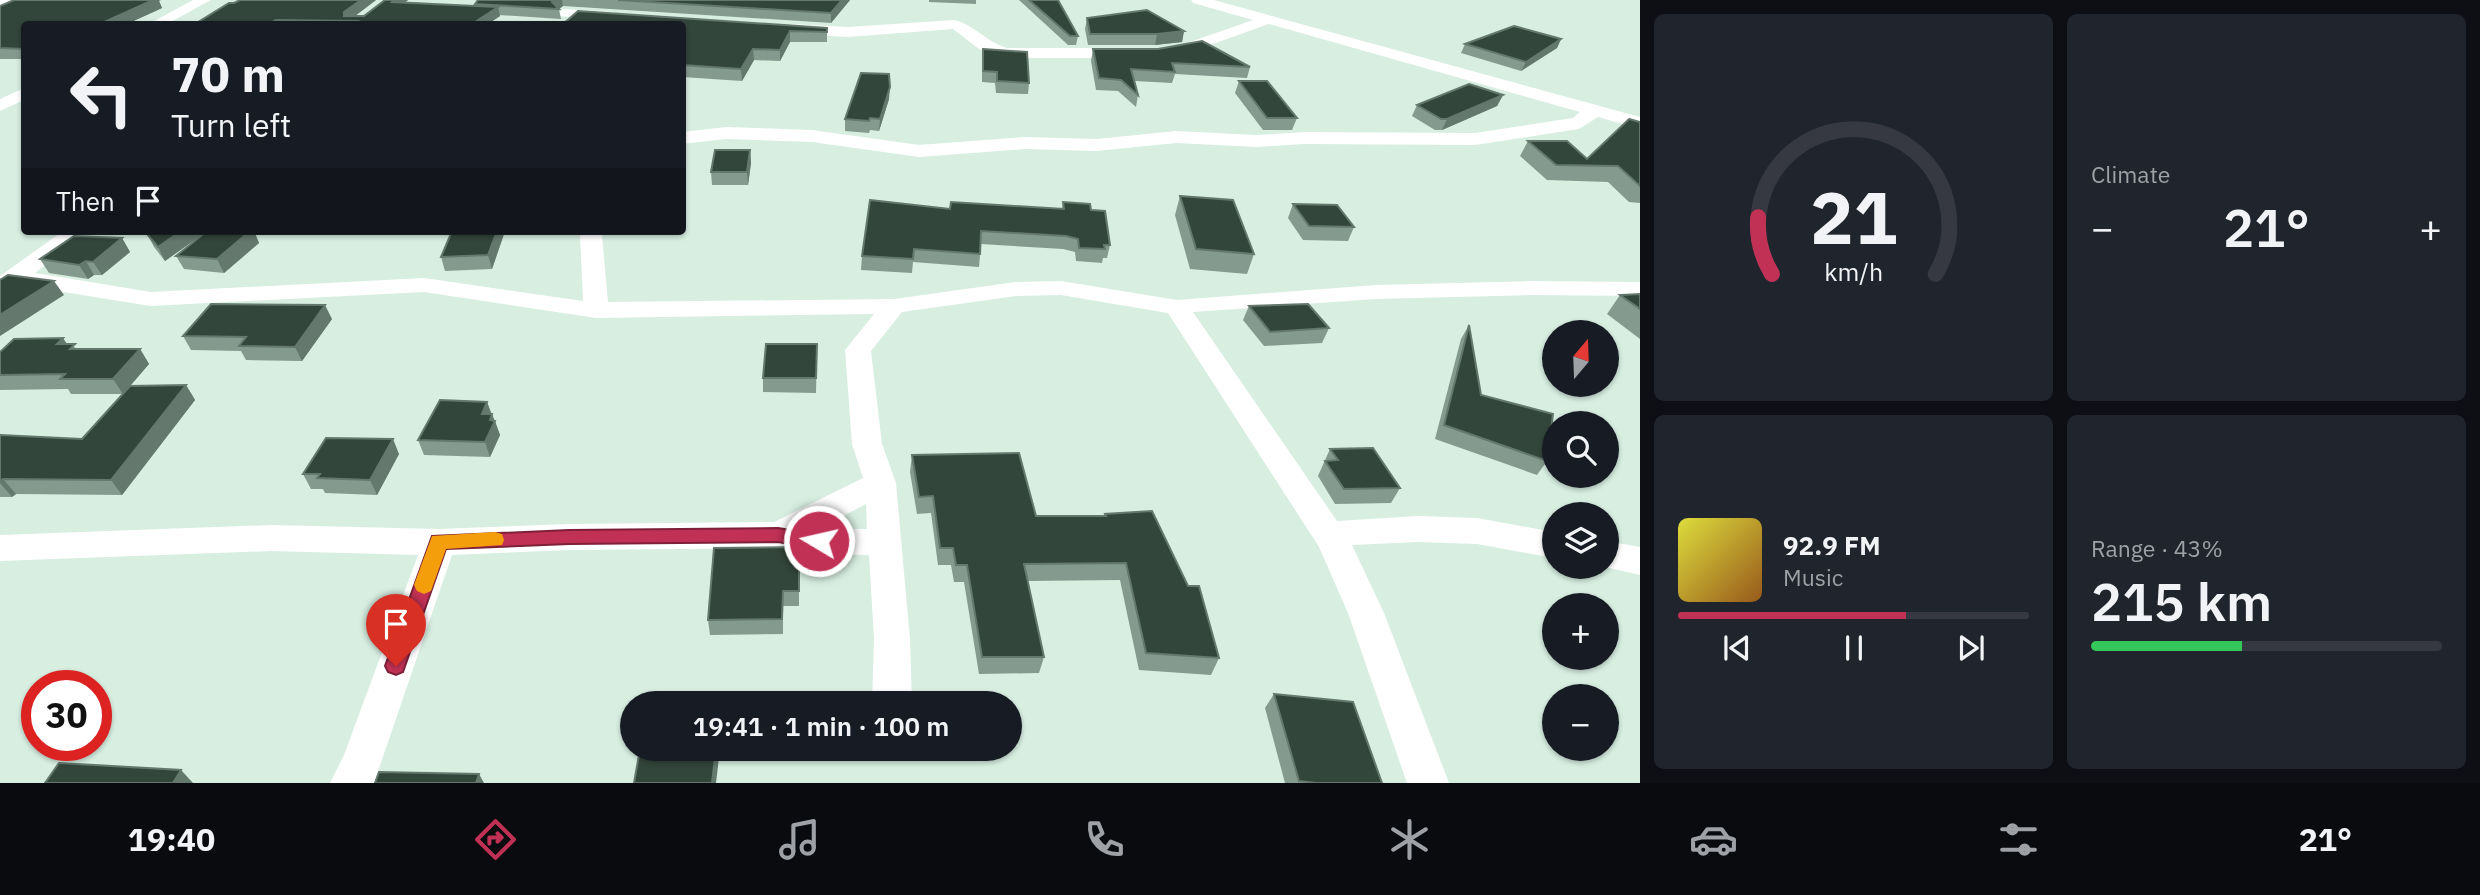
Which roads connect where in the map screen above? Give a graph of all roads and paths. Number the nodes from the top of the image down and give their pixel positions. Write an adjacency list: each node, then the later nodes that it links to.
1 (7, 0): 5 (street)
2 (204, 0): 9 (street)
3 (573, 0): 7 (street)
4 (1198, 0): 8 (street)
5 (0, 3)
6 (631, 17): 7 (street)
7 (558, 19)
8 (1267, 20): 10 (street); 13 (street)
9 (162, 21)
10 (778, 28)
11 (21, 95): 12 (street)
12 (0, 107)
13 (1597, 111): 14 (street); 15 (street)
14 (1640, 123)
15 (686, 138)
16 (72, 235): 18 (street)
17 (591, 235): 22 (street)
18 (7, 282): 22 (street)
19 (1640, 289): 21 (street)
20 (894, 306): 21 (street); 22 (street); 23 (street)
21 (1177, 307): 24 (street)
22 (596, 310)
23 (880, 484): 25 (street); 27 (street)
24 (1329, 534): 28 (street); 34 (street)
25 (778, 535): 26 (street); 27 (street)
26 (439, 542): 29 (street); 33 (street)
27 (885, 542): 32 (street)
28 (1542, 543)
29 (0, 548)
30 (1619, 557): 31 (street)
31 (1640, 561)
32 (892, 691)
33 (351, 783)
34 (1428, 783)

